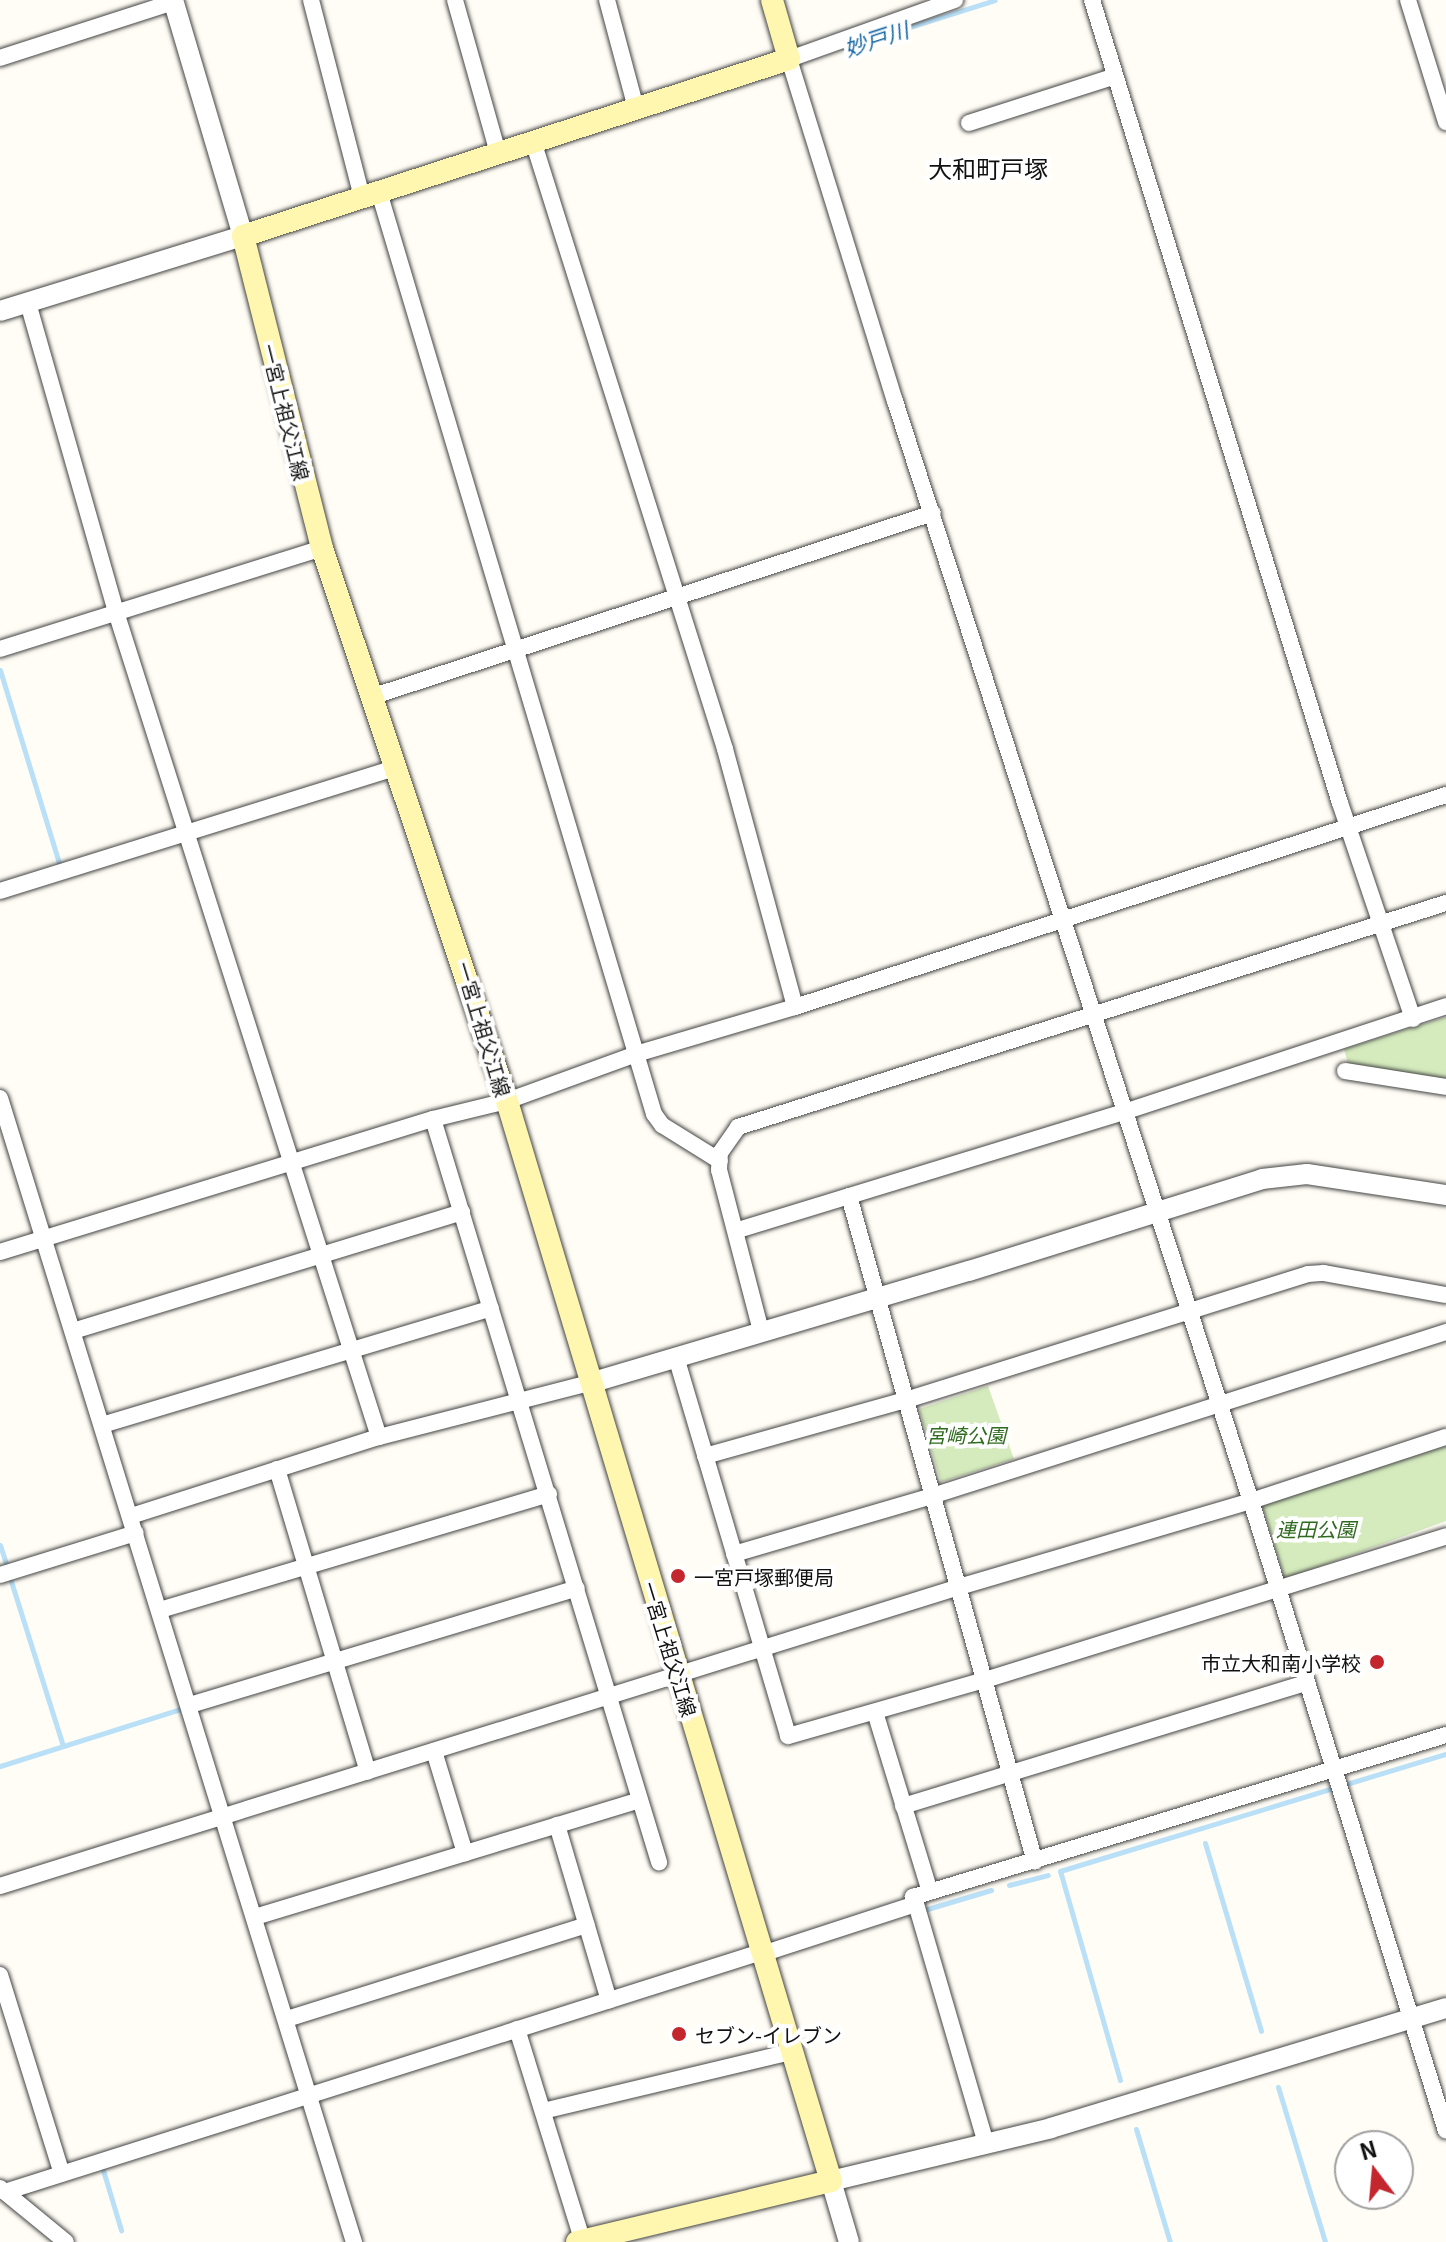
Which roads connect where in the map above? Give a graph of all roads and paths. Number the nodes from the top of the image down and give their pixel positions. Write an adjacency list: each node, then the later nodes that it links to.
1 (311, 0): 17 (street)
2 (455, 0): 16 (street)
3 (607, 0): 12 (street)
4 (772, 0): 10 (main road)
5 (955, 0): 10 (street)
6 (1092, 0): 11 (street)
7 (1408, 0): 13 (street)
8 (173, 1): 9 (street); 18 (street)
9 (0, 58)
10 (789, 59): 12 (main road); 21 (street)
11 (1115, 76): 14 (street); 30 (street)
12 (636, 108): 15 (main road)
13 (1446, 122)
14 (969, 123)
15 (533, 141): 16 (main road); 23 (street)
16 (498, 153): 17 (main road)
17 (370, 195): 18 (main road); 26 (street)
18 (243, 236): 19 (street); 22 (main road, 一宮上祖父江線)
19 (28, 303): 20 (street); 24 (street)
20 (0, 311)
21 (933, 513): 23 (street); 34 (street)
22 (322, 548): 24 (street); 27 (main road, 一宮上祖父江線)
23 (678, 597): 26 (street); 37 (street)
24 (116, 612): 25 (street); 31 (street)
25 (0, 649)
26 (515, 650): 27 (street); 40 (street)
27 (371, 697): 28 (main road, 一宮上祖父江線)
28 (397, 767): 31 (street); 44 (main road, 一宮上祖父江線)
29 (1446, 795): 30 (street)
30 (1348, 827): 34 (street); 35 (street)
31 (186, 832): 32 (street); 48 (street)
32 (0, 891)
33 (1446, 903): 35 (street)
34 (1062, 919): 37 (street); 38 (street)
35 (1380, 922): 38 (street); 39 (street)
36 (1446, 1006): 39 (street)
37 (795, 1007): 40 (street)
38 (1093, 1016): 45 (street); 47 (street)
39 (1413, 1019): 45 (street)
40 (636, 1054): 44 (street); 47 (street)
41 (1345, 1071): 42 (street)
42 (1446, 1087)
43 (0, 1098): 54 (street)
44 (507, 1101): 46 (street); 66 (main road, 一宮上祖父江線)
45 (1127, 1111): 50 (street); 51 (street)
46 (433, 1119): 48 (street); 52 (street)
47 (720, 1161): 53 (street)
48 (291, 1164): 54 (street); 56 (street)
49 (1446, 1195): 51 (street)
50 (849, 1196): 53 (street); 58 (street)
51 (1158, 1211): 58 (street); 60 (street)
52 (462, 1212): 56 (street); 59 (street)
53 (738, 1230): 62 (street)
54 (45, 1238): 55 (street); 61 (street)
55 (0, 1252)
56 (321, 1256): 61 (street); 64 (street)
57 (1446, 1296): 60 (street)
58 (876, 1298): 62 (street); 68 (street)
59 (491, 1308): 64 (street); 67 (street)
60 (1190, 1312): 68 (street); 69 (street)
61 (73, 1331): 70 (street)
62 (761, 1331): 65 (street)
63 (1446, 1332): 69 (street)
64 (351, 1351): 70 (street); 71 (street)
65 (676, 1357): 66 (street); 73 (street)
66 (590, 1383): 67 (street); 90 (main road, 一宮上祖父江線)
67 (520, 1400): 71 (street); 75 (street)
68 (906, 1400): 73 (street); 76 (street)
69 (1220, 1405): 76 (street); 77 (street)
70 (102, 1425): 78 (street)
71 (379, 1437): 74 (street)
72 (1446, 1437): 77 (street)
73 (705, 1456): 81 (street)
74 (277, 1469): 78 (street); 82 (street)
75 (549, 1494): 82 (street); 85 (street)
76 (932, 1496): 81 (street); 84 (street)
77 (1251, 1501): 84 (street); 86 (street)
78 (131, 1516): 79 (street)
79 (136, 1533): 83 (street); 87 (street)
80 (1446, 1536): 86 (street)
81 (734, 1554): 88 (street)
82 (306, 1567): 87 (street); 89 (street)
83 (0, 1575)
84 (959, 1587): 88 (street); 91 (street)
85 (577, 1588): 89 (street); 93 (street)
86 (1276, 1591): 91 (street); 92 (street)
87 (160, 1610): 94 (street)
88 (762, 1649): 90 (street); 95 (street)
89 (334, 1662): 94 (street); 98 (street)
90 (678, 1676): 93 (street); 113 (main road, 一宮上祖父江線)
91 (985, 1680): 95 (street); 99 (street)
92 (1306, 1683): 99 (street); 100 (street)
93 (608, 1696): 97 (street); 101 (street)
94 (190, 1705): 103 (street)
95 (875, 1712): 102 (street)
96 (1446, 1735): 100 (street)
97 (434, 1751): 98 (street); 105 (street)
98 (368, 1772): 103 (street)
99 (1010, 1773): 102 (street); 107 (street)
100 (1338, 1782): 107 (street); 117 (street)
101 (640, 1800): 104 (street); 106 (street)
102 (903, 1806): 109 (street)
103 (225, 1818): 108 (street); 111 (street)
104 (557, 1825): 105 (street); 112 (street)
105 (465, 1853): 111 (street)
106 (659, 1862)
107 (1035, 1862): 109 (street)
108 (0, 1886)
109 (930, 1892): 110 (street)
110 (916, 1904): 113 (street); 124 (street)
111 (255, 1917): 118 (street)
112 (587, 1925): 115 (street); 118 (street)
113 (761, 1953): 115 (street); 120 (main road, 一宮上祖父江線)
114 (0, 1975): 125 (street)
115 (609, 2000): 119 (street)
116 (1446, 2008): 117 (street)
117 (1411, 2018): 123 (street); 124 (street)
118 (287, 2019): 121 (street)
119 (517, 2029): 121 (street); 122 (street)
120 (791, 2052): 122 (street); 126 (main road, 一宮上祖父江線)
121 (310, 2095): 125 (street); 129 (street)
122 (543, 2111): 130 (street)
123 (1446, 2131)
124 (986, 2143): 126 (street)
125 (62, 2174): 127 (street)
126 (831, 2181): 130 (main road); 131 (street)
127 (2, 2190): 128 (street)
128 (66, 2242)
129 (354, 2242)
130 (581, 2242)
131 (849, 2242)

